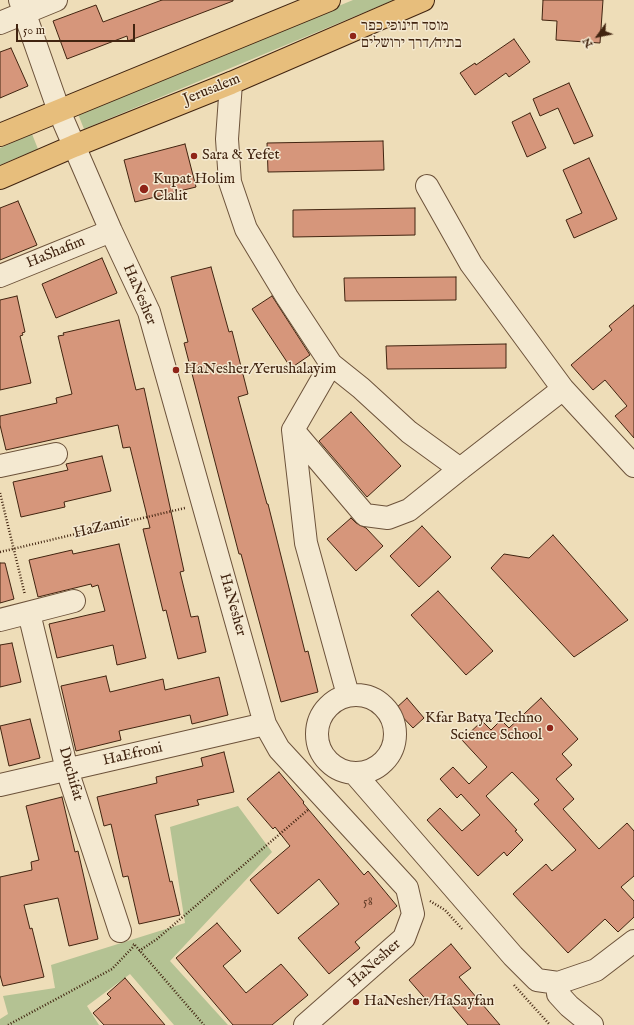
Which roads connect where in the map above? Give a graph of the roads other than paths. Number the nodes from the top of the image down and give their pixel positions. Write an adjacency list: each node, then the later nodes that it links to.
1 (56, 0): 4 (street)
2 (329, 0): 7 (main road)
3 (423, 0): 6 (main road, Jerusalem)
4 (22, 6): 5 (street); 7 (street, HaNesher)
5 (0, 23)
6 (230, 83): 9 (main road, Jerusalem); 14 (street)
7 (59, 111): 8 (main road); 9 (street, HaNesher)
8 (0, 136)
9 (74, 146): 10 (main road, Jerusalem); 12 (street, HaNesher)
10 (0, 178)
11 (427, 186): 15 (street)
12 (111, 231): 13 (street, HaShafim); 25 (street, HaNesher)
13 (0, 276)
14 (331, 364): 16 (street); 20 (street)
15 (563, 389): 18 (street); 20 (street)
16 (293, 430): 20 (street); 24 (street)
17 (56, 454): 19 (street)
18 (634, 464)
19 (0, 466)
20 (460, 468)
21 (74, 601): 22 (street)
22 (29, 613): 23 (street); 26 (street, Duchifat)
23 (0, 620)
24 (348, 695): 27 (street); 27 (street)
25 (265, 724): 26 (street, HaEfroni); 32 (street, HaNesher)
26 (67, 770): 28 (street, HaEfroni); 29 (street, Duchifat)
27 (356, 774): 31 (street)
28 (0, 785)
29 (128, 938)
30 (634, 941): 31 (street)
31 (558, 983): 33 (street)
32 (305, 1025)
33 (592, 1025)

